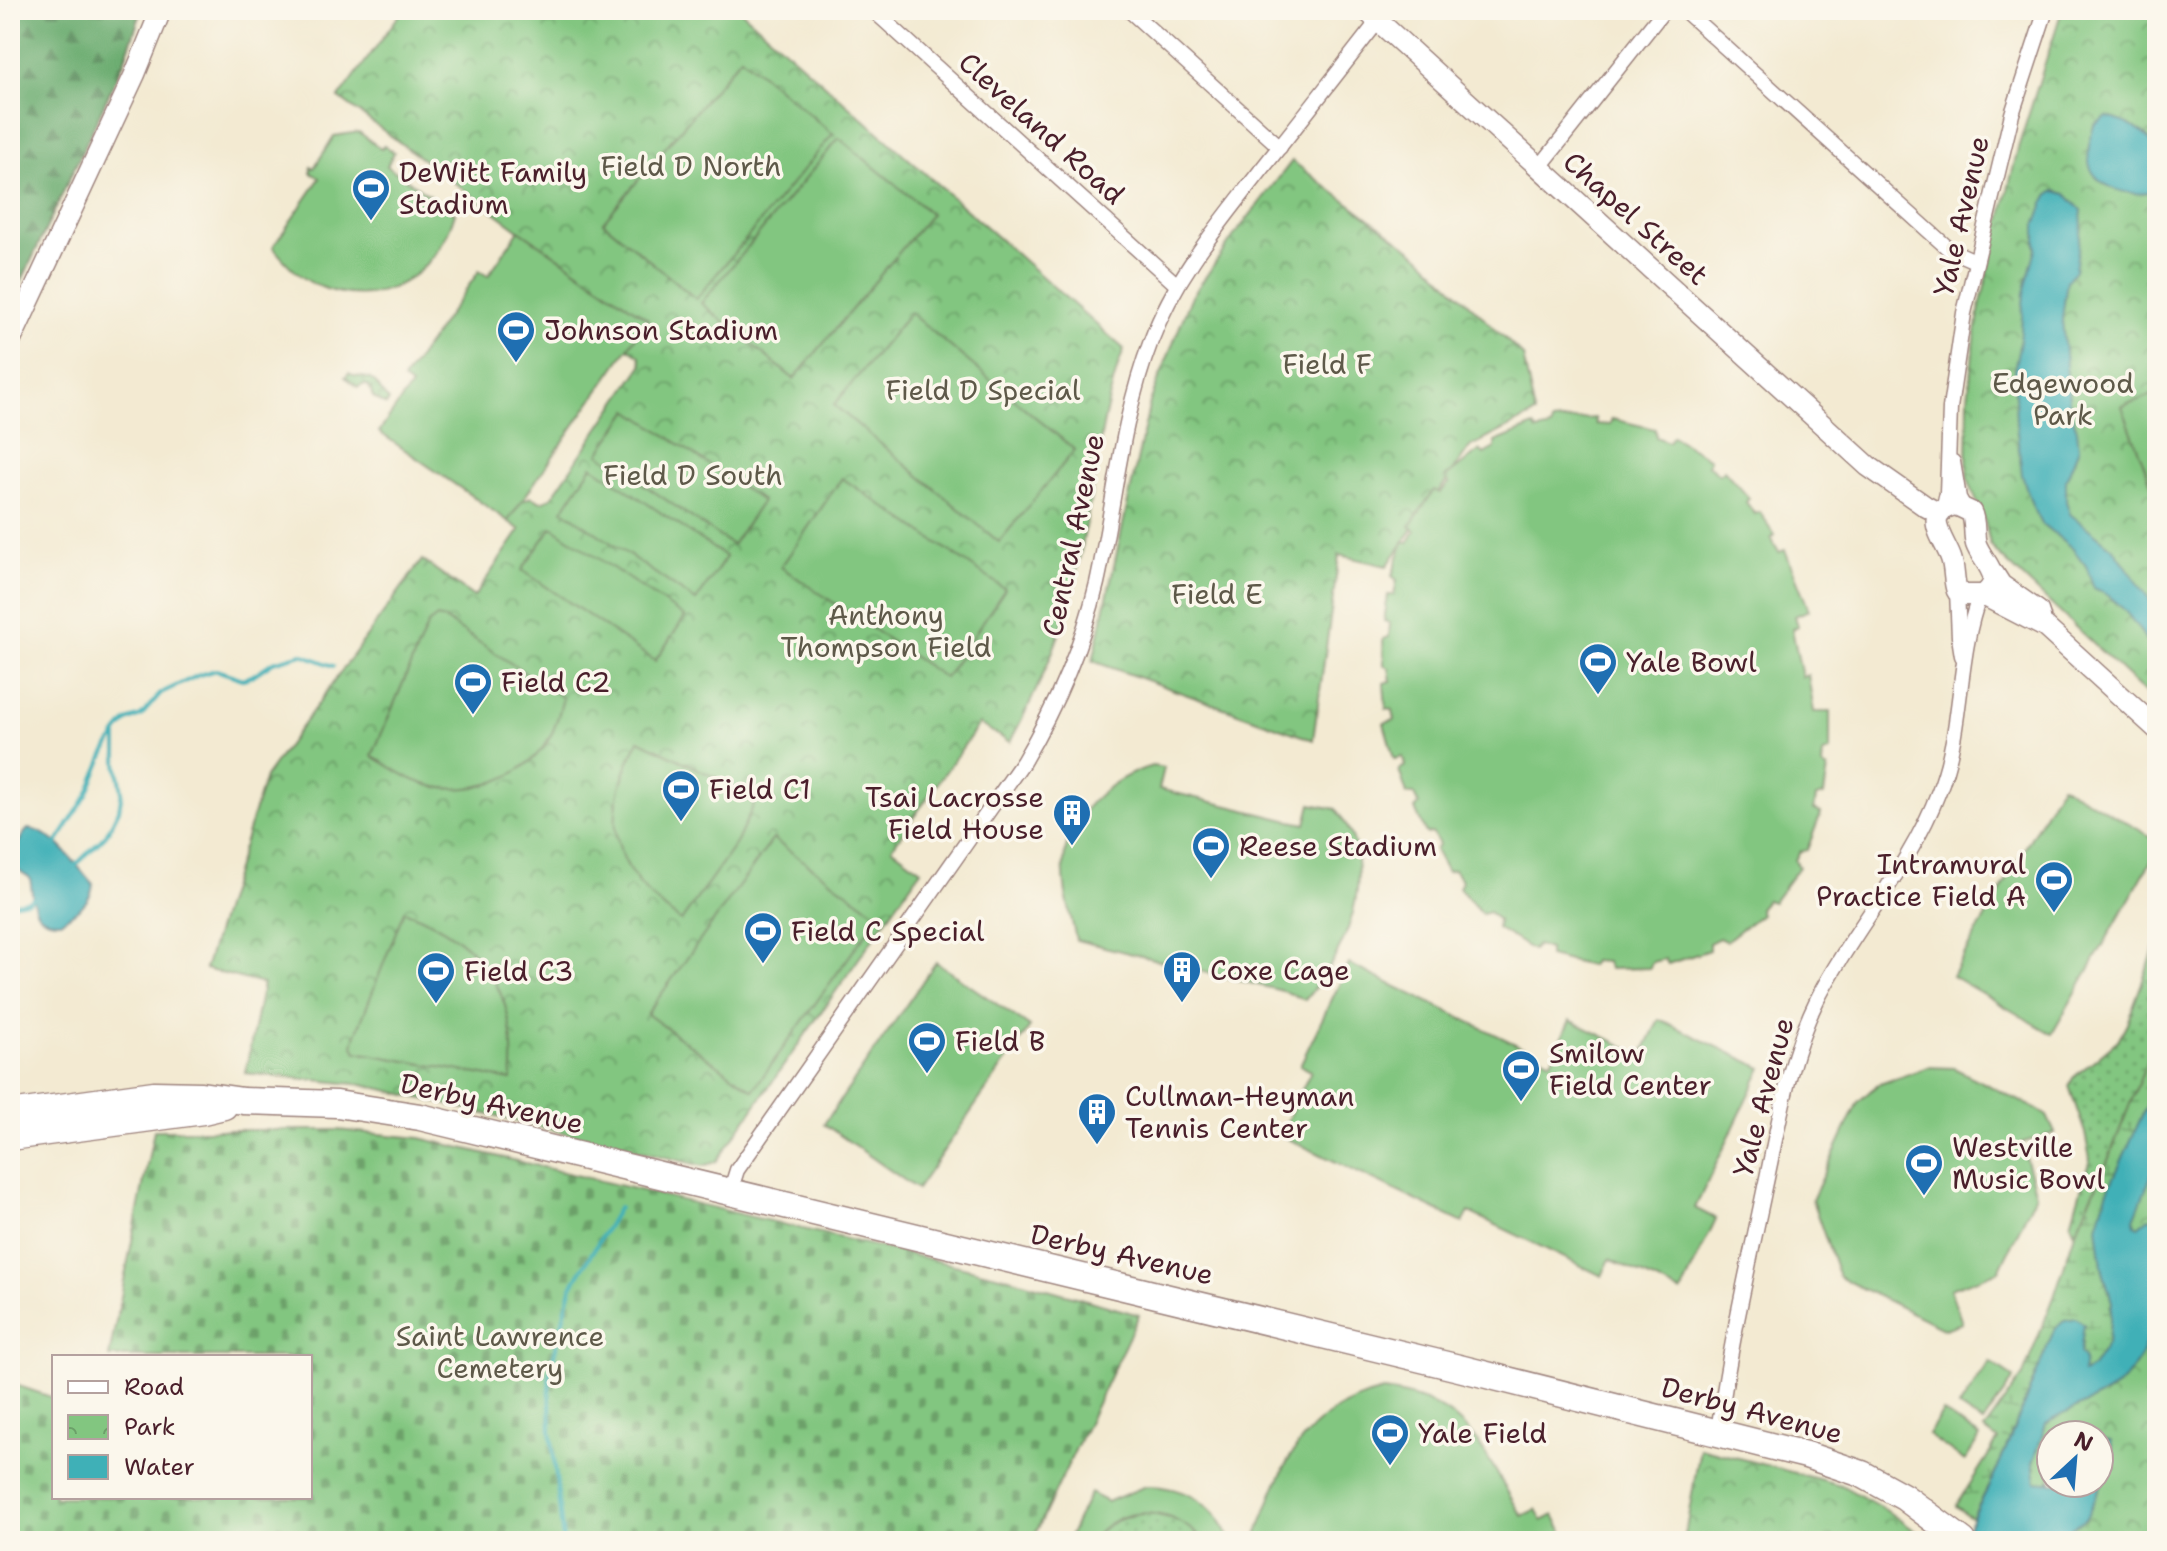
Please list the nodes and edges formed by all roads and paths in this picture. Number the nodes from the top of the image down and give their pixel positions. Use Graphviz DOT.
graph roads {
  1 [pos="161,10"];
  2 [pos="873,10"];
  3 [pos="1129,10"];
  4 [pos="1664,10"];
  5 [pos="1684,10"];
  6 [pos="2046,10"];
  7 [pos="1377,14"];
  8 [pos="1280,147"];
  9 [pos="1539,168"];
  10 [pos="1975,261"];
  11 [pos="1177,285"];
  12 [pos="10,342"];
  13 [pos="1948,438"];
  14 [pos="1868,466"];
  15 [pos="1964,507"];
  16 [pos="1942,512"];
  17 [pos="1939,537"];
  18 [pos="1994,574"];
  19 [pos="1957,591"];
  20 [pos="1981,595"];
  21 [pos="2045,627"];
  22 [pos="1964,664"];
  23 [pos="2157,729"];
  24 [pos="10,1114"];
  25 [pos="41,1121"];
  26 [pos="10,1137"];
  27 [pos="730,1192"];
  28 [pos="1718,1432"];
  29 [pos="1954,1534"];
  1 -- 12 [label="street"];
  2 -- 11 [label="street, Cleveland Road"];
  3 -- 8 [label="street"];
  4 -- 9 [label="street"];
  5 -- 10 [label="street"];
  6 -- 10 [label="street, Yale Avenue"];
  7 -- 8 [label="street, Central Avenue"];
  7 -- 9 [label="street, Chapel Street"];
  8 -- 11 [label="street, Central Avenue"];
  9 -- 14 [label="street, Chapel Street"];
  10 -- 13 [label="street, Yale Avenue"];
  11 -- 27 [label="street, Central Avenue"];
  13 -- 15 [label="street, Yale Avenue"];
  13 -- 16 [label="street, Yale Avenue"];
  14 -- 16 [label="street, Chapel Street"];
  14 -- 17 [label="street, Chapel Street"];
  15 -- 16 [label="street"];
  15 -- 18 [label="street"];
  16 -- 17 [label="street"];
  17 -- 19 [label="street"];
  18 -- 20 [label="street"];
  18 -- 21 [label="street"];
  19 -- 20 [label="street"];
  19 -- 22 [label="street, Yale Avenue"];
  20 -- 21 [label="street"];
  20 -- 22 [label="street, Yale Avenue"];
  21 -- 23 [label="street"];
  22 -- 28 [label="street, Yale Avenue"];
  24 -- 25 [label="highway, Derby Avenue"];
  25 -- 26 [label="highway, Derby Avenue"];
  25 -- 27 [label="highway, Derby Avenue"];
  27 -- 28 [label="highway, Derby Avenue"];
  28 -- 29 [label="highway, Derby Avenue"];
}
